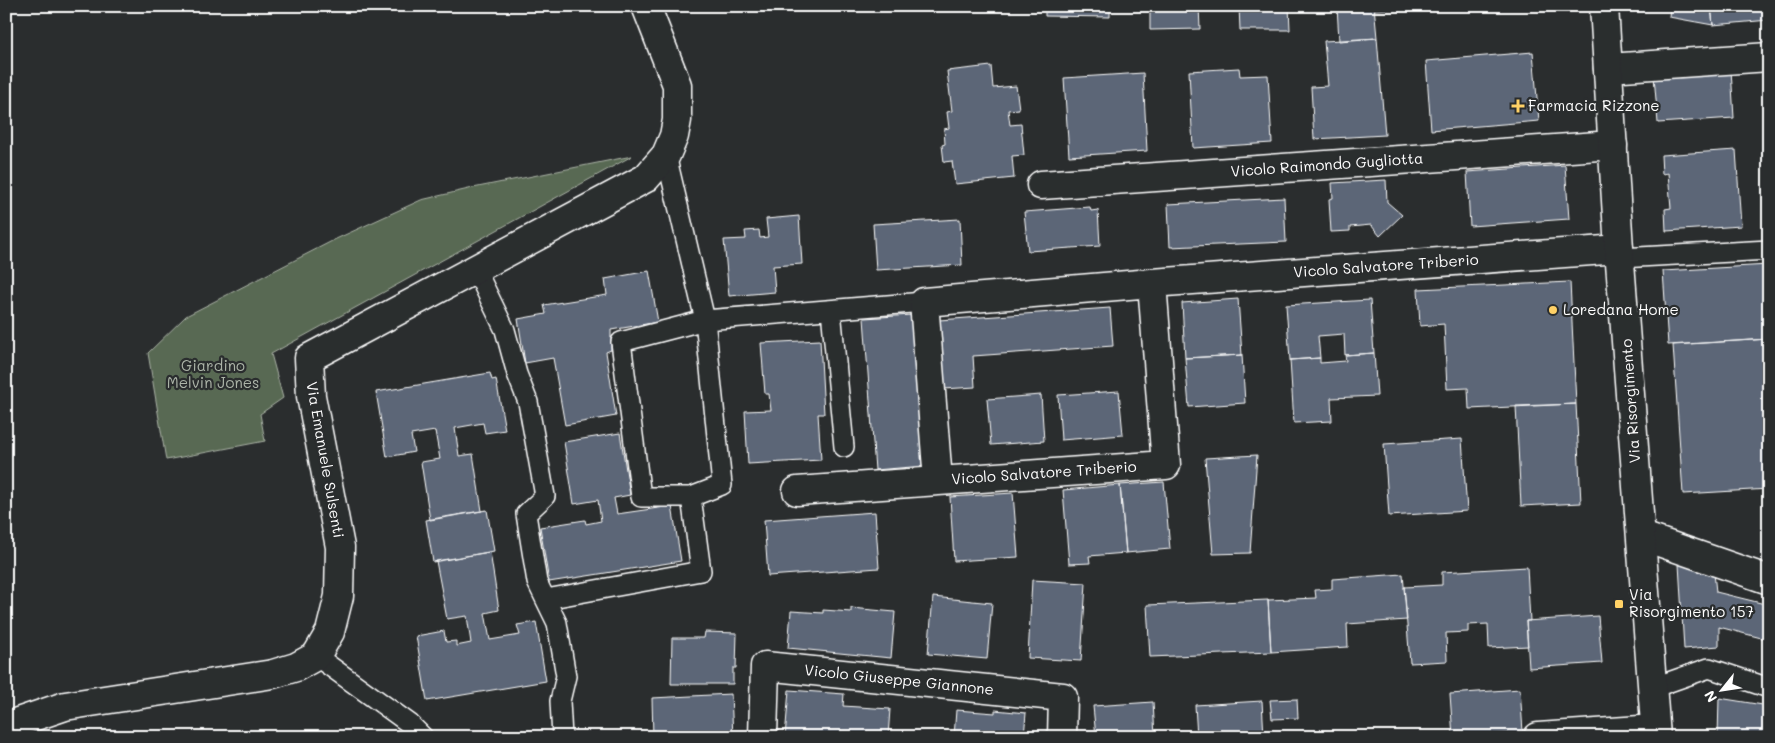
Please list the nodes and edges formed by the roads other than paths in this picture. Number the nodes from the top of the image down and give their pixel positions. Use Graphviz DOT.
graph roads {
  1 [pos="646,6"];
  2 [pos="1604,6"];
  3 [pos="1769,57"];
  4 [pos="1608,68"];
  5 [pos="1613,145"];
  6 [pos="666,155"];
  7 [pos="1041,185"];
  8 [pos="1769,250"];
  9 [pos="1620,254"];
  10 [pos="475,268"];
  11 [pos="1152,283"];
  12 [pos="924,302"];
  13 [pos="831,310"];
  14 [pos="706,320"];
  15 [pos="844,447"];
  16 [pos="938,481"];
  17 [pos="797,491"];
  18 [pos="691,497"];
  19 [pos="1642,536"];
  20 [pos="1769,580"];
  21 [pos="546,599"];
  22 [pos="316,656"];
  23 [pos="1652,688"];
  24 [pos="1769,688"];
  25 [pos="6,728"];
  26 [pos="1656,733"];
  27 [pos="423,737"];
  28 [pos="562,737"];
  29 [pos="763,737"];
  30 [pos="1062,737"];
  31 [pos="1538,737"];
  1 -- 6 [label="street, Via Emanuele Sulsenti"];
  2 -- 4 [label="street, Via Risorgimento"];
  3 -- 4 [label="street"];
  4 -- 5 [label="street, Via Risorgimento"];
  5 -- 7 [label="street, Vicolo Raimondo Gugliotta"];
  5 -- 9 [label="street, Via Risorgimento"];
  6 -- 10 [label="street, Via Emanuele Sulsenti"];
  6 -- 14 [label="lane"];
  8 -- 9 [label="lane"];
  9 -- 11 [label="street, Vicolo Salvatore Triberio"];
  9 -- 19 [label="street, Via Risorgimento"];
  10 -- 21 [label="lane"];
  10 -- 22 [label="street, Via Emanuele Sulsenti"];
  11 -- 12 [label="street, Vicolo Salvatore Triberio"];
  11 -- 16 [label="street, Vicolo Salvatore Triberio"];
  12 -- 13 [label="lane"];
  12 -- 16 [label="street, Vicolo Salvatore Triberio"];
  13 -- 14 [label="lane"];
  13 -- 15 [label="lane"];
  14 -- 18 [label="lane"];
  14 -- 18 [label="lane"];
  16 -- 17 [label="street"];
  18 -- 21 [label="lane"];
  19 -- 20 [label="street"];
  19 -- 23 [label="street, Via Risorgimento"];
  21 -- 28 [label="lane"];
  22 -- 25 [label="street"];
  22 -- 27 [label="lane"];
  23 -- 24 [label="lane"];
  23 -- 26 [label="street, Via Risorgimento"];
  26 -- 31 [label="street"];
  29 -- 30 [label="street, Vicolo Giuseppe Giannone"];
}
